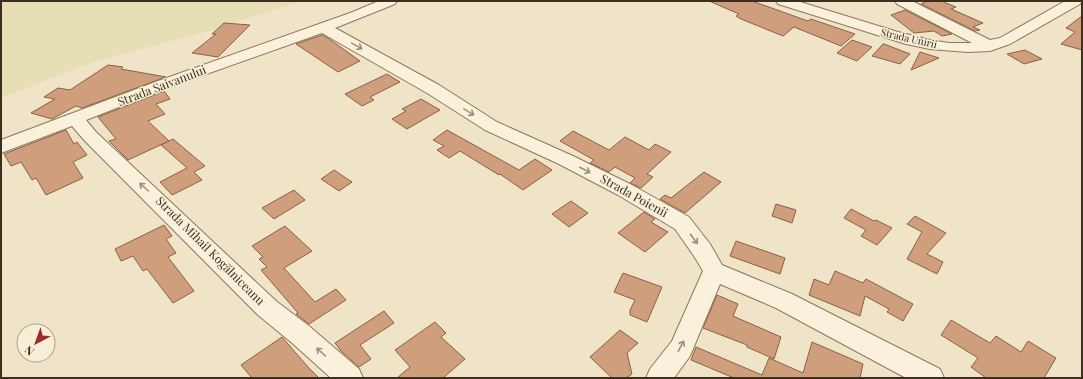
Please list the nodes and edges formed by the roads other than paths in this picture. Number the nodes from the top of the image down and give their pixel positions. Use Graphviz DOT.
graph roads {
  1 [pos="390,1"];
  2 [pos="784,1"];
  3 [pos="902,1"];
  4 [pos="1076,1"];
  5 [pos="323,27"];
  6 [pos="990,46"];
  7 [pos="76,119"];
  8 [pos="1,147"];
  9 [pos="714,272"];
  10 [pos="350,378"];
  11 [pos="659,378"];
  12 [pos="931,378"];
  1 -- 5 [label="street, Strada Saivanului"];
  2 -- 6 [label="street, Strada Unirii"];
  3 -- 6 [label="street"];
  4 -- 6 [label="street, Strada Unirii"];
  5 -- 7 [label="street, Strada Saivanului"];
  5 -- 9 [label="street, Strada Poienii, one-way"];
  7 -- 8 [label="street, Strada Saivanului"];
  10 -- 7 [label="street, Strada Mihail Kogălniceanu, one-way"];
  11 -- 9 [label="street, one-way"];
  9 -- 12 [label="street"];
}
